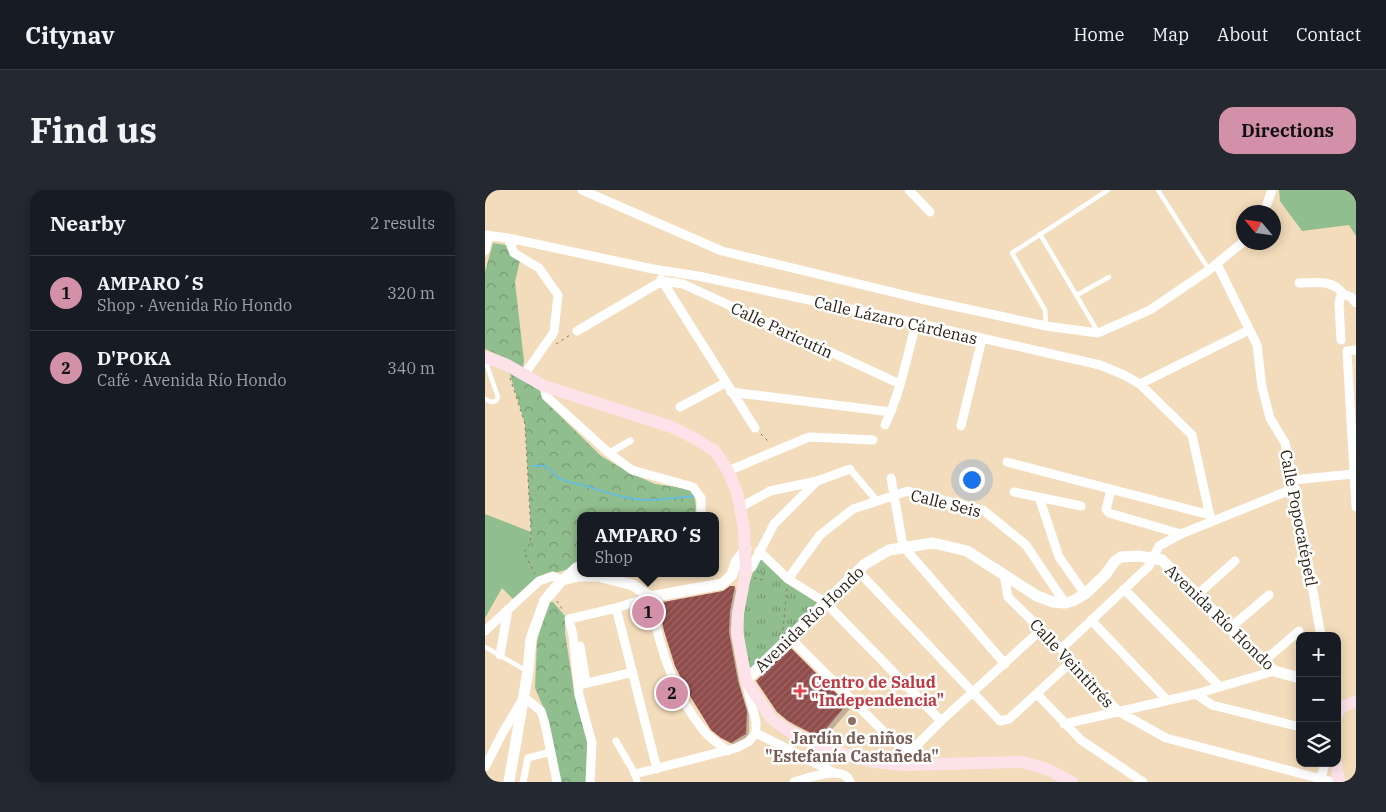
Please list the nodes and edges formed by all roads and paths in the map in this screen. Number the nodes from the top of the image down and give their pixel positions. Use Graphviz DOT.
graph roads {
  1 [pos="582,190"];
  2 [pos="909,190"];
  3 [pos="1108,190"];
  4 [pos="1158,190"];
  5 [pos="1272,190"];
  6 [pos="1267,205"];
  7 [pos="930,212"];
  8 [pos="1040,234"];
  9 [pos="487,235"];
  10 [pos="508,238"];
  11 [pos="1236,248"];
  12 [pos="485,251"];
  13 [pos="1217,264"];
  14 [pos="653,269"];
  15 [pos="1209,270"];
  16 [pos="1109,277"];
  17 [pos="662,282"];
  18 [pos="1299,283"];
  19 [pos="1343,294"];
  20 [pos="1077,295"];
  21 [pos="1356,303"];
  22 [pos="916,323"];
  23 [pos="1046,326"];
  24 [pos="1249,330"];
  25 [pos="577,331"];
  26 [pos="1098,333"];
  27 [pos="982,339"];
  28 [pos="1341,340"];
  29 [pos="554,344"];
  30 [pos="1351,350"];
  31 [pos="485,358"];
  32 [pos="507,365"];
  33 [pos="524,375"];
  34 [pos="725,383"];
  35 [pos="900,384"];
  36 [pos="1140,384"];
  37 [pos="545,386"];
  38 [pos="731,392"];
  39 [pos="485,399"];
  40 [pos="680,407"];
  41 [pos="891,412"];
  42 [pos="885,426"];
  43 [pos="961,426"];
  44 [pos="755,428"];
  45 [pos="873,440"];
  46 [pos="630,441"];
  47 [pos="778,451"];
  48 [pos="609,453"];
  49 [pos="1007,462"];
  50 [pos="850,469"];
  51 [pos="728,472"];
  52 [pos="1353,474"];
  53 [pos="891,478"];
  54 [pos="817,481"];
  55 [pos="1294,484"];
  56 [pos="1111,490"];
  57 [pos="1014,492"];
  58 [pos="895,495"];
  59 [pos="1039,497"];
  60 [pos="877,501"];
  61 [pos="1081,506"];
  62 [pos="741,507"];
  63 [pos="1356,507"];
  64 [pos="702,512"];
  65 [pos="1211,518"];
  66 [pos="1181,534"];
  67 [pos="903,546"];
  68 [pos="746,549"];
  69 [pos="762,555"];
  70 [pos="1153,559"];
  71 [pos="1235,561"];
  72 [pos="577,567"];
  73 [pos="858,571"];
  74 [pos="748,574"];
  75 [pos="1004,575"];
  76 [pos="577,576"];
  77 [pos="602,577"];
  78 [pos="788,579"];
  79 [pos="562,580"];
  80 [pos="539,581"];
  81 [pos="1124,589"];
  82 [pos="1085,594"];
  83 [pos="1197,595"];
  84 [pos="1269,595"];
  85 [pos="650,597"];
  86 [pos="826,603"];
  87 [pos="1065,603"];
  88 [pos="616,608"];
  89 [pos="507,609"];
  90 [pos="569,619"];
  91 [pos="1091,620"];
  92 [pos="1230,628"];
  93 [pos="1042,630"];
  94 [pos="1299,630"];
  95 [pos="485,631"];
  96 [pos="1320,632"];
  97 [pos="788,641"];
  98 [pos="485,647"];
  99 [pos="1061,649"];
  100 [pos="501,655"];
  101 [pos="1072,661"];
  102 [pos="1264,661"];
  103 [pos="1005,664"];
  104 [pos="529,671"];
  105 [pos="1274,671"];
  106 [pos="633,672"];
  107 [pos="1296,677"];
  108 [pos="746,680"];
  109 [pos="583,684"];
  110 [pos="1220,687"];
  111 [pos="975,692"];
  112 [pos="1037,694"];
  113 [pos="1196,694"];
  114 [pos="524,697"];
  115 [pos="1167,700"];
  116 [pos="1356,701"];
  117 [pos="1341,708"];
  118 [pos="1118,711"];
  119 [pos="941,721"];
  120 [pos="1064,724"];
  121 [pos="1296,726"];
  122 [pos="756,733"];
  123 [pos="616,740"];
  124 [pos="728,751"];
  125 [pos="551,752"];
  126 [pos="1324,767"];
  127 [pos="1337,767"];
  128 [pos="485,768"];
  129 [pos="657,769"];
  130 [pos="833,772"];
  131 [pos="636,778"];
  132 [pos="1321,780"];
  133 [pos="509,782"];
  134 [pos="523,782"];
  135 [pos="557,782"];
  136 [pos="590,782"];
  137 [pos="794,782"];
  138 [pos="850,782"];
  139 [pos="1072,782"];
  140 [pos="1143,782"];
  141 [pos="1333,782"];
  142 [pos="1339,782"];
  1 -- 23 [label="street"];
  2 -- 7 [label="street"];
  3 -- 8 [label="lane"];
  4 -- 15 [label="lane"];
  5 -- 6 [label="street"];
  8 -- 20 [label="lane"];
  8 -- 23 [label="lane"];
  9 -- 10 [label="street, Calle Lázaro Cárdenas"];
  9 -- 12 [label="street"];
  10 -- 14 [label="street, Calle Lázaro Cárdenas"];
  10 -- 33 [label="street"];
  11 -- 13 [label="street"];
  13 -- 15 [label="street"];
  13 -- 24 [label="street, Calle Popocatépetl"];
  14 -- 17 [label="street"];
  14 -- 22 [label="street, Calle Lázaro Cárdenas"];
  15 -- 26 [label="street"];
  16 -- 20 [label="lane"];
  17 -- 25 [label="street"];
  17 -- 34 [label="street"];
  17 -- 35 [label="street, Calle Paricutín"];
  18 -- 19 [label="street"];
  19 -- 21 [label="street"];
  19 -- 28 [label="street"];
  20 -- 26 [label="lane"];
  22 -- 27 [label="street, Calle Lázaro Cárdenas"];
  22 -- 35 [label="street"];
  23 -- 26 [label="street"];
  24 -- 36 [label="street"];
  24 -- 55 [label="street, Calle Popocatépetl"];
  25 -- 29 [label="path"];
  27 -- 36 [label="street, Calle Lázaro Cárdenas"];
  27 -- 43 [label="street"];
  30 -- 52 [label="street"];
  31 -- 32 [label="main road"];
  31 -- 39 [label="lane"];
  32 -- 33 [label="main road"];
  32 -- 80 [label="path"];
  33 -- 37 [label="main road"];
  34 -- 38 [label="street"];
  34 -- 40 [label="street"];
  35 -- 41 [label="street"];
  36 -- 65 [label="street, Calle Lázaro Cárdenas"];
  37 -- 48 [label="street"];
  37 -- 51 [label="main road"];
  38 -- 41 [label="street"];
  38 -- 44 [label="street"];
  41 -- 42 [label="street"];
  44 -- 47 [label="path"];
  45 -- 47 [label="street"];
  46 -- 48 [label="street"];
  47 -- 51 [label="street"];
  48 -- 64 [label="street"];
  49 -- 56 [label="street"];
  50 -- 54 [label="street"];
  50 -- 60 [label="street"];
  51 -- 62 [label="main road"];
  52 -- 55 [label="street"];
  52 -- 63 [label="street"];
  53 -- 58 [label="street"];
  54 -- 62 [label="street"];
  54 -- 69 [label="street"];
  55 -- 65 [label="street"];
  55 -- 96 [label="street, Calle Popocatépetl"];
  56 -- 65 [label="street"];
  56 -- 66 [label="street"];
  57 -- 59 [label="street"];
  58 -- 60 [label="street, Calle Seis"];
  58 -- 67 [label="street"];
  58 -- 87 [label="street, Calle Seis"];
  59 -- 61 [label="street"];
  59 -- 82 [label="street"];
  60 -- 78 [label="street, Calle Seis"];
  62 -- 68 [label="main road"];
  65 -- 66 [label="street"];
  66 -- 70 [label="street"];
  67 -- 73 [label="street, Avenida Río Hondo"];
  67 -- 75 [label="street, Avenida Río Hondo"];
  67 -- 103 [label="street"];
  68 -- 74 [label="main road"];
  68 -- 85 [label="street"];
  69 -- 74 [label="street"];
  69 -- 74 [label="path"];
  69 -- 78 [label="street"];
  70 -- 81 [label="street"];
  70 -- 82 [label="street, Avenida Río Hondo"];
  70 -- 83 [label="street, Avenida Río Hondo"];
  71 -- 83 [label="street"];
  72 -- 79 [label="street"];
  73 -- 86 [label="street, Avenida Río Hondo"];
  73 -- 111 [label="street"];
  74 -- 108 [label="main road"];
  75 -- 87 [label="street, Avenida Río Hondo"];
  75 -- 93 [label="street, Calle Veintitrés"];
  76 -- 79 [label="street"];
  77 -- 85 [label="street"];
  78 -- 86 [label="street"];
  78 -- 97 [label="path"];
  79 -- 80 [label="street"];
  79 -- 90 [label="path"];
  79 -- 104 [label="street"];
  80 -- 89 [label="street"];
  81 -- 91 [label="street"];
  81 -- 110 [label="street"];
  82 -- 87 [label="street, Avenida Río Hondo"];
  83 -- 92 [label="street, Avenida Río Hondo"];
  84 -- 92 [label="street"];
  85 -- 88 [label="street"];
  85 -- 124 [label="street"];
  86 -- 97 [label="street, Avenida Río Hondo"];
  86 -- 119 [label="street"];
  88 -- 90 [label="street"];
  88 -- 106 [label="street"];
  89 -- 95 [label="street"];
  89 -- 100 [label="street"];
  90 -- 109 [label="street"];
  91 -- 99 [label="street"];
  91 -- 115 [label="street"];
  92 -- 102 [label="street, Avenida Río Hondo"];
  93 -- 99 [label="street, Calle Veintitrés"];
  93 -- 103 [label="street"];
  94 -- 102 [label="street"];
  97 -- 108 [label="street, Avenida Río Hondo"];
  97 -- 119 [label="street"];
  98 -- 100 [label="lane"];
  99 -- 101 [label="street, Calle Veintitrés"];
  100 -- 104 [label="lane"];
  101 -- 112 [label="street"];
  101 -- 118 [label="street, Calle Veintitrés"];
  102 -- 105 [label="street, Avenida Río Hondo"];
  103 -- 111 [label="street"];
  104 -- 114 [label="street"];
  105 -- 107 [label="street, Avenida Río Hondo"];
  105 -- 110 [label="street"];
  106 -- 109 [label="street"];
  106 -- 129 [label="street"];
  108 -- 122 [label="street"];
  108 -- 139 [label="main road"];
  109 -- 136 [label="street"];
  110 -- 113 [label="street"];
  111 -- 112 [label="street"];
  111 -- 119 [label="street"];
  112 -- 120 [label="street"];
  113 -- 115 [label="street"];
  113 -- 121 [label="street"];
  114 -- 125 [label="street"];
  114 -- 128 [label="street"];
  114 -- 133 [label="street"];
  115 -- 118 [label="street"];
  116 -- 117 [label="main road"];
  118 -- 120 [label="street"];
  118 -- 132 [label="street, Calle Veintitrés"];
  120 -- 140 [label="street"];
  122 -- 124 [label="street"];
  122 -- 130 [label="street"];
  123 -- 131 [label="street"];
  124 -- 129 [label="street"];
  125 -- 134 [label="street"];
  125 -- 135 [label="street"];
  126 -- 132 [label="street"];
  127 -- 142 [label="main road"];
  129 -- 131 [label="street"];
  130 -- 137 [label="street"];
  130 -- 138 [label="street"];
  132 -- 141 [label="street, Calle Veintitrés"];
}
